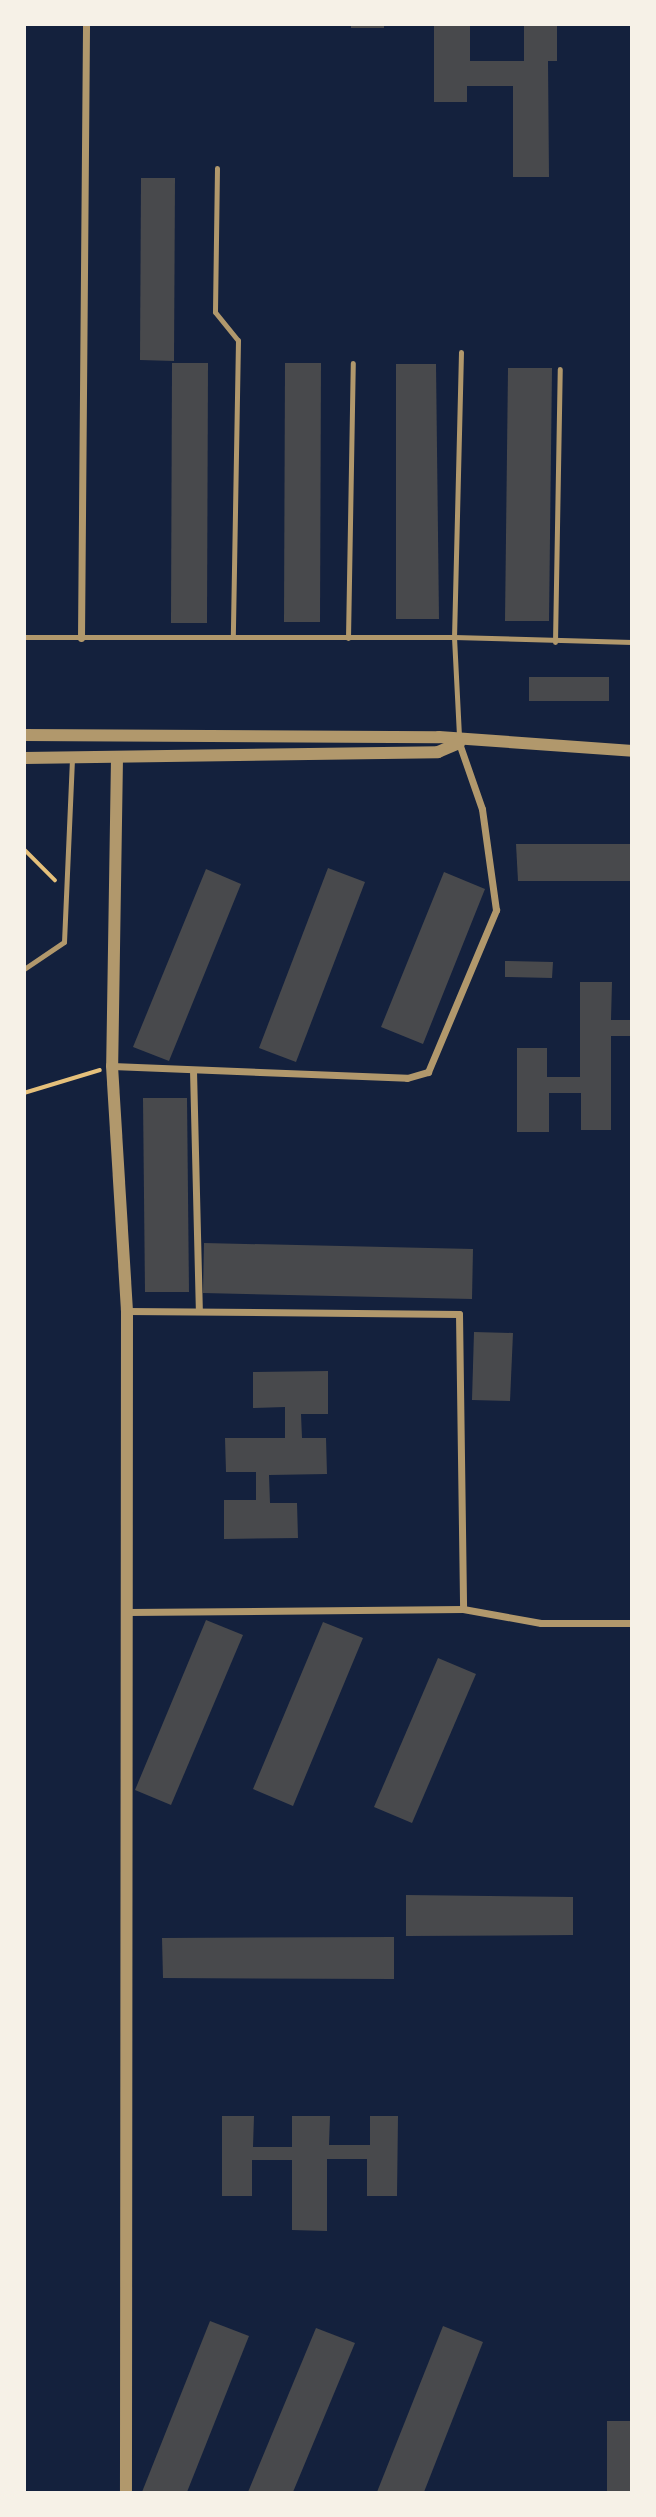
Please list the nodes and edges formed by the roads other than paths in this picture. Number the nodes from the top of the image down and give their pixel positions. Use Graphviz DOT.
graph roads {
  1 [pos="86,24"];
  2 [pos="217,168"];
  3 [pos="461,352"];
  4 [pos="353,363"];
  5 [pos="560,369"];
  6 [pos="24,637"];
  7 [pos="233,637"];
  8 [pos="454,637"];
  9 [pos="81,638"];
  10 [pos="348,638"];
  11 [pos="555,642"];
  12 [pos="632,642"];
  13 [pos="24,735"];
  14 [pos="459,743"];
  15 [pos="632,751"];
  16 [pos="24,758"];
  17 [pos="72,758"];
  18 [pos="117,758"];
  19 [pos="24,969"];
  20 [pos="112,1066"];
  21 [pos="193,1070"];
  22 [pos="127,1311"];
  23 [pos="199,1311"];
  24 [pos="463,1609"];
  25 [pos="128,1612"];
  26 [pos="632,1623"];
  27 [pos="126,2493"];
  1 -- 9 [label="street"];
  2 -- 7 [label="lane"];
  3 -- 8 [label="lane"];
  4 -- 10 [label="lane"];
  5 -- 11 [label="lane"];
  6 -- 9 [label="lane"];
  7 -- 9 [label="lane"];
  7 -- 10 [label="lane"];
  8 -- 10 [label="lane"];
  8 -- 11 [label="lane"];
  8 -- 14 [label="lane"];
  11 -- 12 [label="lane"];
  13 -- 14 [label="street"];
  14 -- 15 [label="street"];
  14 -- 18 [label="street"];
  14 -- 21 [label="street"];
  16 -- 17 [label="street"];
  17 -- 18 [label="street"];
  17 -- 19 [label="lane"];
  18 -- 20 [label="street"];
  20 -- 21 [label="street"];
  20 -- 22 [label="street"];
  21 -- 23 [label="street"];
  22 -- 23 [label="street"];
  22 -- 25 [label="street"];
  23 -- 24 [label="street"];
  24 -- 25 [label="street"];
  24 -- 26 [label="street"];
  25 -- 27 [label="street"];
}
